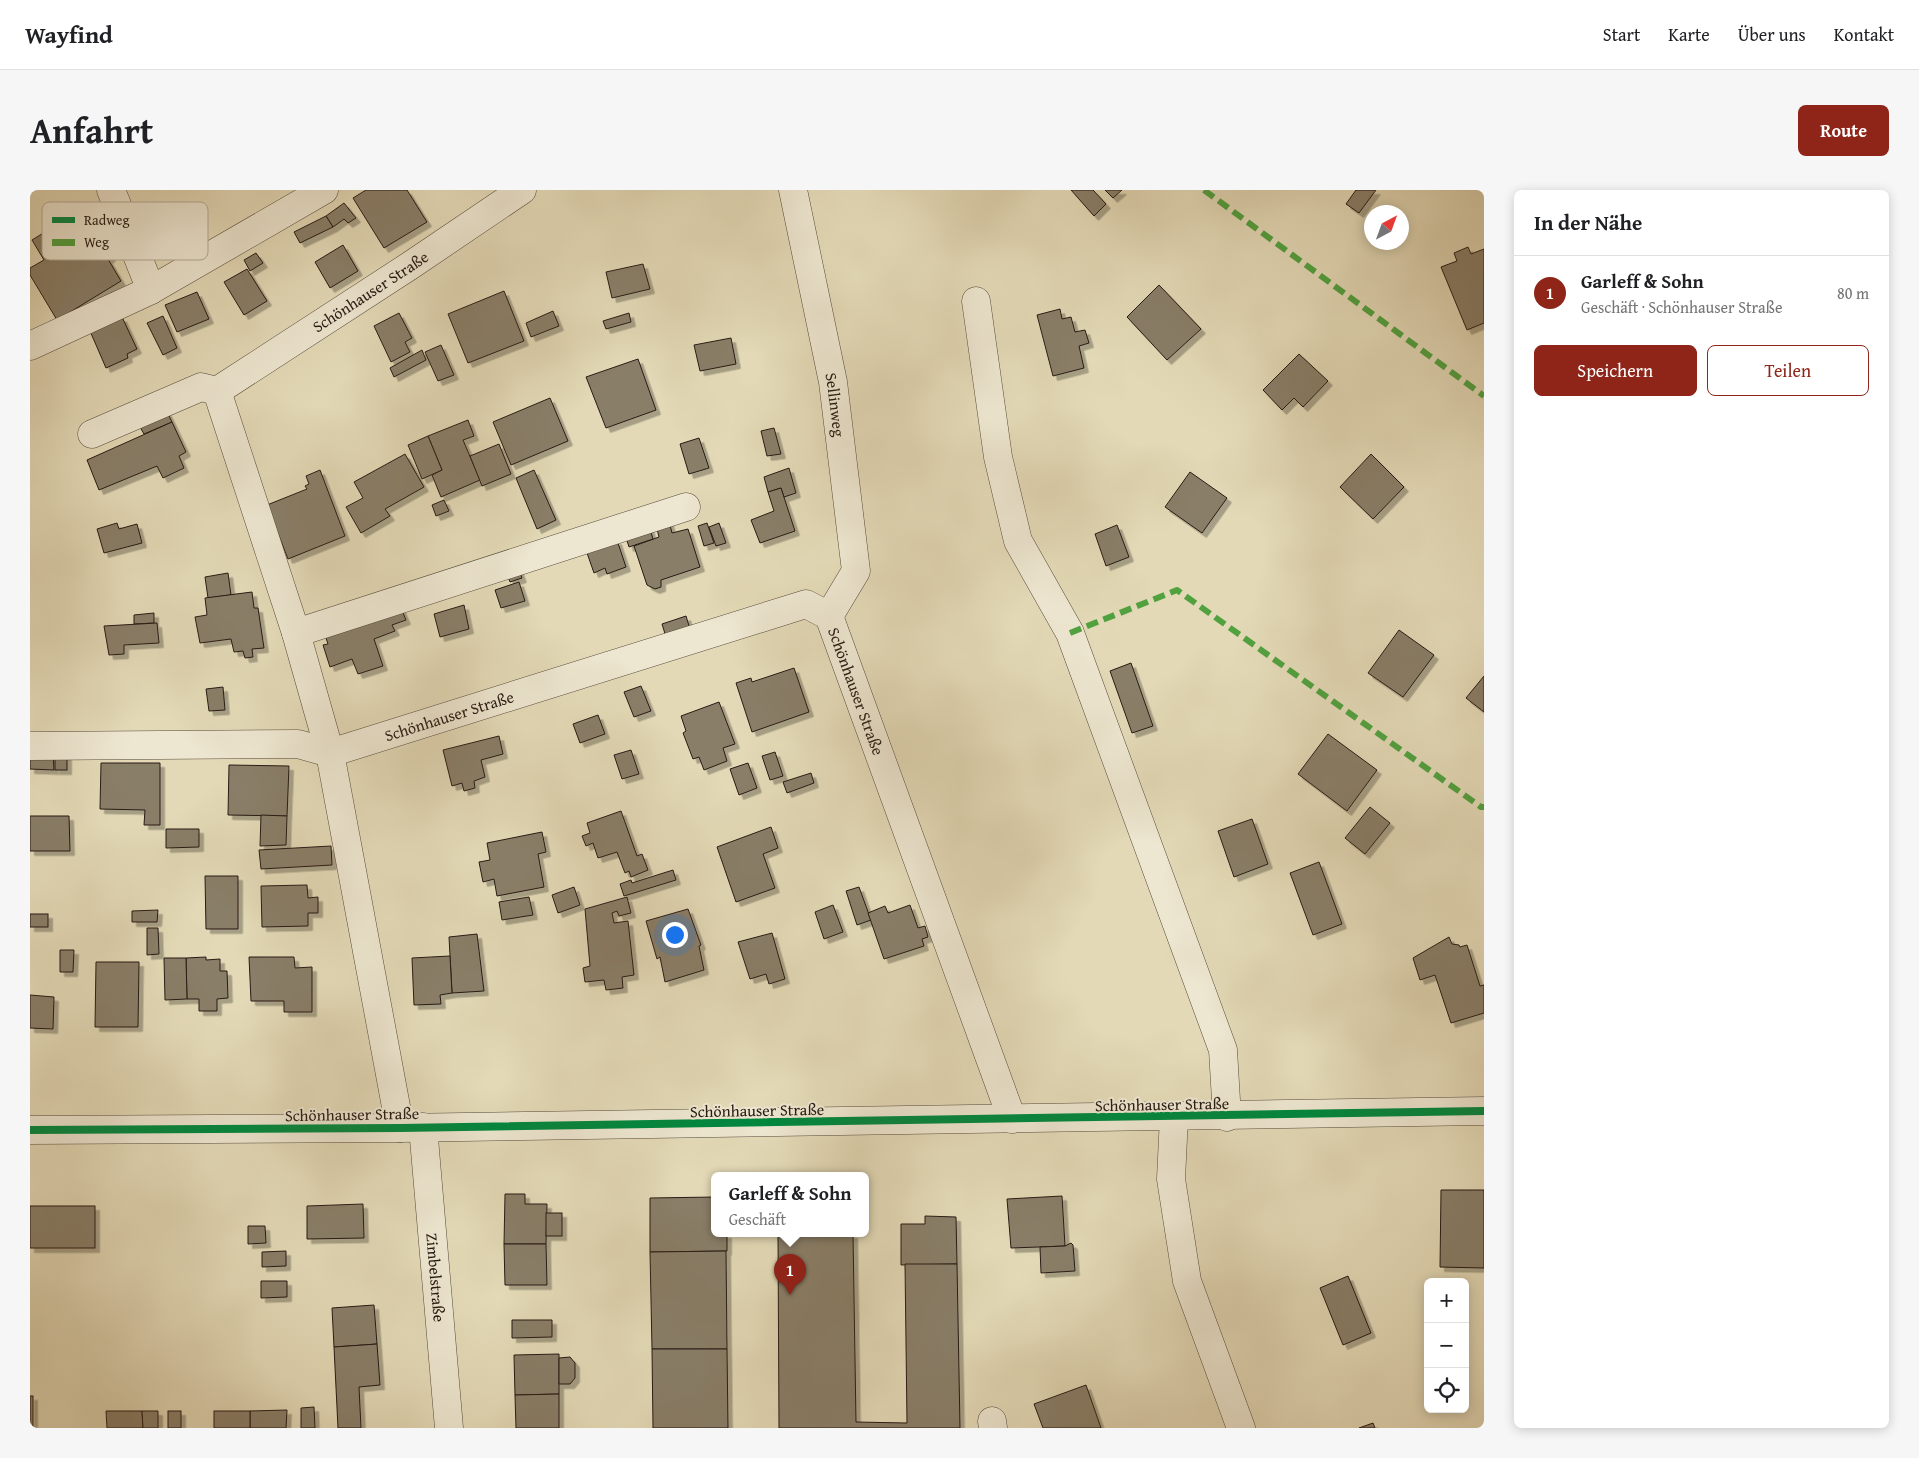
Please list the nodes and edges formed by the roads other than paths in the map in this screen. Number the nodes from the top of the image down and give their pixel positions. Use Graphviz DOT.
graph roads {
  1 [pos="111,190"];
  2 [pos="324,190"];
  3 [pos="522,190"];
  4 [pos="793,190"];
  5 [pos="116,202"];
  6 [pos="208,257"];
  7 [pos="138,260"];
  8 [pos="202,260"];
  9 [pos="150,290"];
  10 [pos="976,301"];
  11 [pos="30,346"];
  12 [pos="217,391"];
  13 [pos="92,434"];
  14 [pos="686,507"];
  15 [pos="829,616"];
  16 [pos="296,633"];
  17 [pos="30,746"];
  18 [pos="330,753"];
  19 [pos="1484,1111"];
  20 [pos="1174,1117"];
  21 [pos="1227,1117"];
  22 [pos="1012,1119"];
  23 [pos="412,1128"];
  24 [pos="30,1130"];
  25 [pos="449,1428"];
  26 [pos="1241,1428"];
  1 -- 5 [label="street"];
  2 -- 6 [label="street"];
  3 -- 12 [label="street, Schönhauser Straße"];
  4 -- 15 [label="street, Sellinweg"];
  7 -- 9 [label="street"];
  8 -- 9 [label="street"];
  9 -- 11 [label="street"];
  10 -- 21 [label="street"];
  12 -- 13 [label="street"];
  12 -- 16 [label="street, Schönhauser Straße"];
  14 -- 16 [label="street"];
  15 -- 18 [label="street, Schönhauser Straße"];
  15 -- 22 [label="street, Schönhauser Straße"];
  16 -- 18 [label="street, Schönhauser Straße"];
  17 -- 18 [label="street"];
  18 -- 23 [label="street, Schönhauser Straße"];
  19 -- 21 [label="street, Schönhauser Straße"];
  20 -- 21 [label="street, Schönhauser Straße"];
  20 -- 22 [label="street, Schönhauser Straße"];
  20 -- 26 [label="street"];
  22 -- 23 [label="street, Schönhauser Straße"];
  23 -- 24 [label="street, Schönhauser Straße"];
  23 -- 25 [label="street, Zimbelstraße"];
}
